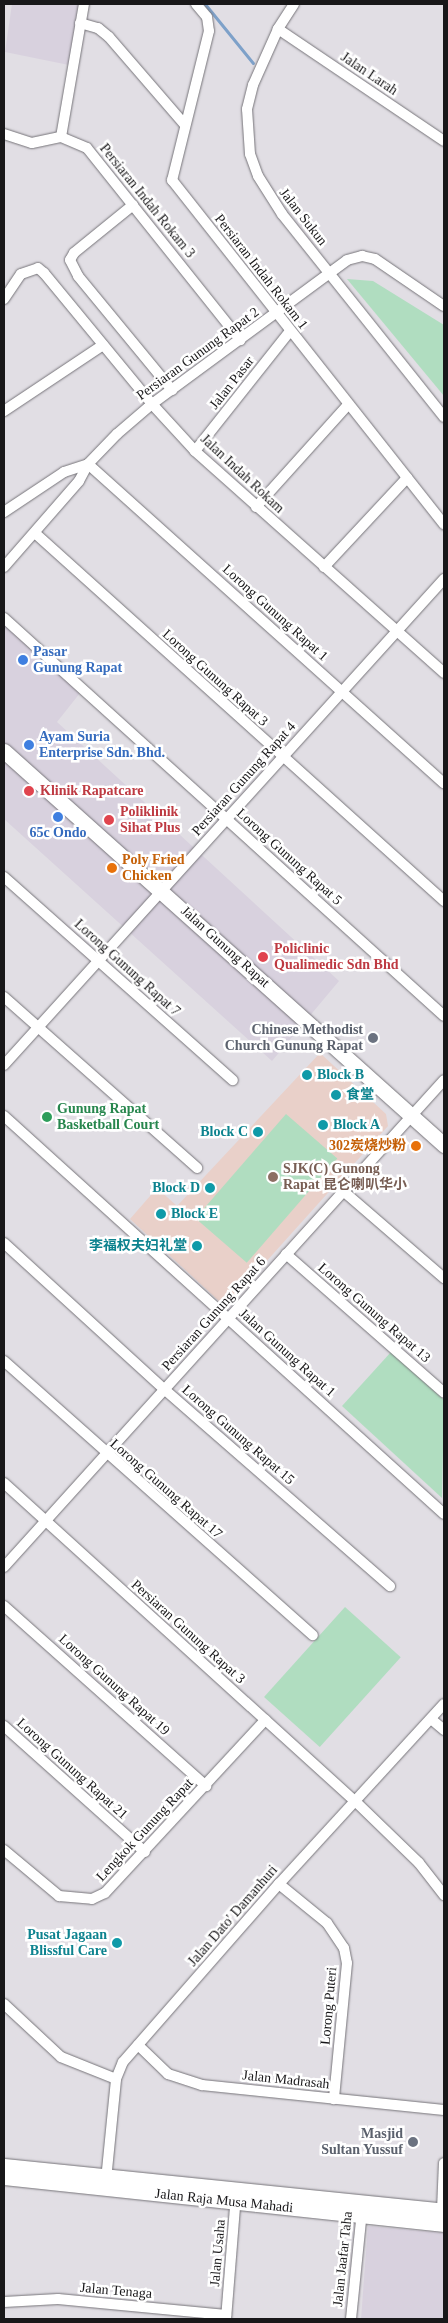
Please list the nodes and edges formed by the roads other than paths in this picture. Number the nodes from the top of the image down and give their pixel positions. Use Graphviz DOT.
graph roads {
  1 [pos="84,4"];
  2 [pos="196,4"];
  3 [pos="294,4"];
  4 [pos="80,23"];
  5 [pos="278,29"];
  6 [pos="184,124"];
  7 [pos="4,134"];
  8 [pos="61,137"];
  9 [pos="444,141"];
  10 [pos="133,205"];
  11 [pos="330,272"];
  12 [pos="4,299"];
  13 [pos="444,306"];
  14 [pos="277,314"];
  15 [pos="290,331"];
  16 [pos="240,340"];
  17 [pos="103,344"];
  18 [pos="172,390"];
  19 [pos="152,404"];
  20 [pos="348,405"];
  21 [pos="4,411"];
  22 [pos="444,417"];
  23 [pos="195,451"];
  24 [pos="88,464"];
  25 [pos="407,478"];
  26 [pos="256,506"];
  27 [pos="4,512"];
  28 [pos="444,525"];
  29 [pos="36,534"];
  30 [pos="4,567"];
  31 [pos="324,567"];
  32 [pos="444,579"];
  33 [pos="4,618"];
  34 [pos="396,631"];
  35 [pos="444,673"];
  36 [pos="341,690"];
  37 [pos="4,751"];
  38 [pos="282,758"];
  39 [pos="444,783"];
  40 [pos="226,820"];
  41 [pos="4,876"];
  42 [pos="161,890"];
  43 [pos="444,901"];
  44 [pos="100,962"];
  45 [pos="4,997"];
  46 [pos="444,1016"];
  47 [pos="39,1028"];
  48 [pos="4,1065"];
  49 [pos="233,1080"];
  50 [pos="444,1080"];
  51 [pos="4,1116"];
  52 [pos="411,1116"];
  53 [pos="444,1145"];
  54 [pos="197,1168"];
  55 [pos="342,1190"];
  56 [pos="4,1243"];
  57 [pos="286,1254"];
  58 [pos="444,1278"];
  59 [pos="228,1318"];
  60 [pos="4,1361"];
  61 [pos="164,1389"];
  62 [pos="444,1393"];
  63 [pos="106,1455"];
  64 [pos="4,1483"];
  65 [pos="443,1510"];
  66 [pos="46,1521"];
  67 [pos="4,1567"];
  68 [pos="390,1586"];
  69 [pos="4,1606"];
  70 [pos="313,1635"];
  71 [pos="444,1704"];
  72 [pos="431,1719"];
  73 [pos="265,1720"];
  74 [pos="4,1726"];
  75 [pos="444,1730"];
  76 [pos="206,1786"];
  77 [pos="355,1801"];
  78 [pos="4,1850"];
  79 [pos="145,1852"];
  80 [pos="279,1884"];
  81 [pos="444,1895"];
  82 [pos="4,2004"];
  83 [pos="138,2045"];
  84 [pos="116,2079"];
  85 [pos="334,2099"];
  86 [pos="444,2110"];
  87 [pos="444,2163"];
  88 [pos="4,2166"];
  89 [pos="4,2177"];
  90 [pos="106,2183"];
  91 [pos="236,2196"];
  92 [pos="363,2209"];
  93 [pos="444,2215"];
  94 [pos="4,2302"];
  95 [pos="226,2317"];
  96 [pos="351,2319"];
  1 -- 4 [label="street"];
  2 -- 6 [label="street, Persiaran Indah Rokam 1"];
  3 -- 5 [label="street, Jalan Sukun"];
  4 -- 6 [label="street"];
  4 -- 8 [label="street"];
  5 -- 9 [label="street, Jalan Larah"];
  5 -- 11 [label="street, Jalan Sukun"];
  6 -- 14 [label="street, Persiaran Indah Rokam 1"];
  7 -- 8 [label="street"];
  8 -- 10 [label="street, Persiaran Indah Rokam 3"];
  10 -- 16 [label="street, Persiaran Indah Rokam 3"];
  10 -- 18 [label="street"];
  11 -- 13 [label="street, Persiaran Gunung Rapat 2"];
  11 -- 14 [label="street, Persiaran Gunung Rapat 2"];
  11 -- 22 [label="street, Jalan Sukun"];
  12 -- 17 [label="street, Jalan Indah Rokam"];
  14 -- 15 [label="street, Persiaran Indah Rokam 1"];
  14 -- 16 [label="street, Persiaran Gunung Rapat 2"];
  15 -- 20 [label="street, Persiaran Indah Rokam 1"];
  15 -- 23 [label="street, Jalan Pasar"];
  16 -- 18 [label="street, Persiaran Gunung Rapat 2"];
  17 -- 19 [label="street, Jalan Indah Rokam"];
  17 -- 21 [label="street"];
  18 -- 19 [label="street, Persiaran Gunung Rapat 2"];
  19 -- 23 [label="street, Jalan Indah Rokam"];
  19 -- 24 [label="street, Persiaran Gunung Rapat 2"];
  20 -- 25 [label="street, Persiaran Indah Rokam 1"];
  20 -- 26 [label="street"];
  23 -- 26 [label="street, Jalan Indah Rokam"];
  24 -- 27 [label="street, Persiaran Gunung Rapat 2"];
  24 -- 29 [label="street, Persiaran Gunung Rapat 2"];
  24 -- 36 [label="street, Lorong Gunung Rapat 1"];
  25 -- 28 [label="street, Persiaran Indah Rokam 1"];
  25 -- 31 [label="street"];
  26 -- 31 [label="street, Jalan Indah Rokam"];
  29 -- 30 [label="street, Persiaran Gunung Rapat 2"];
  29 -- 38 [label="street, Lorong Gunung Rapat 3"];
  31 -- 34 [label="street, Jalan Indah Rokam"];
  32 -- 34 [label="street, Persiaran Gunung Rapat 4"];
  33 -- 40 [label="street, Lorong Gunung Rapat 5"];
  34 -- 35 [label="street, Jalan Indah Rokam"];
  34 -- 36 [label="street, Persiaran Gunung Rapat 4"];
  36 -- 38 [label="street, Persiaran Gunung Rapat 4"];
  36 -- 39 [label="street, Lorong Gunung Rapat 1"];
  37 -- 42 [label="street, Jalan Gunung Rapat"];
  38 -- 40 [label="street, Persiaran Gunung Rapat 4"];
  38 -- 43 [label="street, Lorong Gunung Rapat 3"];
  40 -- 42 [label="street, Persiaran Gunung Rapat 4"];
  40 -- 46 [label="street, Lorong Gunung Rapat 5"];
  41 -- 44 [label="street, Lorong Gunung Rapat 7"];
  42 -- 44 [label="street, Persiaran Gunung Rapat 4"];
  42 -- 52 [label="street, Jalan Gunung Rapat"];
  44 -- 47 [label="street, Persiaran Gunung Rapat 4"];
  44 -- 49 [label="street, Lorong Gunung Rapat 7"];
  45 -- 47 [label="street"];
  47 -- 48 [label="street, Persiaran Gunung Rapat 4"];
  47 -- 54 [label="street"];
  50 -- 52 [label="street, Persiaran Gunung Rapat 6"];
  51 -- 59 [label="street, Jalan Gunung Rapat 1"];
  52 -- 53 [label="street, Jalan Gunung Rapat"];
  52 -- 55 [label="street, Persiaran Gunung Rapat 6"];
  55 -- 57 [label="street, Persiaran Gunung Rapat 6"];
  55 -- 58 [label="street"];
  56 -- 61 [label="street, Lorong Gunung Rapat 15"];
  57 -- 59 [label="street, Persiaran Gunung Rapat 6"];
  57 -- 62 [label="street, Lorong Gunung Rapat 13"];
  59 -- 61 [label="street, Persiaran Gunung Rapat 6"];
  59 -- 65 [label="street, Jalan Gunung Rapat 1"];
  60 -- 63 [label="street, Lorong Gunung Rapat 17"];
  61 -- 63 [label="street, Persiaran Gunung Rapat 6"];
  61 -- 68 [label="street, Lorong Gunung Rapat 15"];
  63 -- 66 [label="street, Persiaran Gunung Rapat 6"];
  63 -- 70 [label="street, Lorong Gunung Rapat 17"];
  64 -- 66 [label="street, Persiaran Gunung Rapat 3"];
  66 -- 67 [label="street, Persiaran Gunung Rapat 6"];
  66 -- 73 [label="street, Persiaran Gunung Rapat 3"];
  69 -- 76 [label="street, Lorong Gunung Rapat 19"];
  71 -- 72 [label="street, Jalan Dato' Damanhuri"];
  72 -- 75 [label="street"];
  72 -- 77 [label="street, Jalan Dato' Damanhuri"];
  73 -- 76 [label="street, Lengkok Gunung Rapat"];
  73 -- 77 [label="street, Persiaran Gunung Rapat 3"];
  74 -- 79 [label="street, Lorong Gunung Rapat 21"];
  76 -- 79 [label="street, Lengkok Gunung Rapat"];
  77 -- 80 [label="street, Jalan Dato' Damanhuri"];
  77 -- 81 [label="street, Persiaran Gunung Rapat 3"];
  78 -- 79 [label="street, Lengkok Gunung Rapat"];
  80 -- 83 [label="street, Jalan Dato' Damanhuri"];
  80 -- 85 [label="street, Lorong Puteri"];
  82 -- 84 [label="street"];
  83 -- 84 [label="street, Jalan Dato' Damanhuri"];
  83 -- 85 [label="street, Jalan Madrasah"];
  84 -- 90 [label="street, Jalan Dato' Damanhuri"];
  85 -- 86 [label="street, Jalan Madrasah"];
  87 -- 93 [label="street"];
  88 -- 90 [label="street, Jalan Raja Musa Mahadi"];
  89 -- 90 [label="street, Jalan Raja Musa Mahadi"];
  90 -- 91 [label="street, Jalan Raja Musa Mahadi"];
  91 -- 92 [label="street, Jalan Raja Musa Mahadi"];
  91 -- 95 [label="street, Jalan Usaha"];
  92 -- 93 [label="street, Jalan Raja Musa Mahadi"];
  92 -- 96 [label="street, Jalan Jaafar Taha"];
  94 -- 95 [label="street, Jalan Tenaga"];
}
